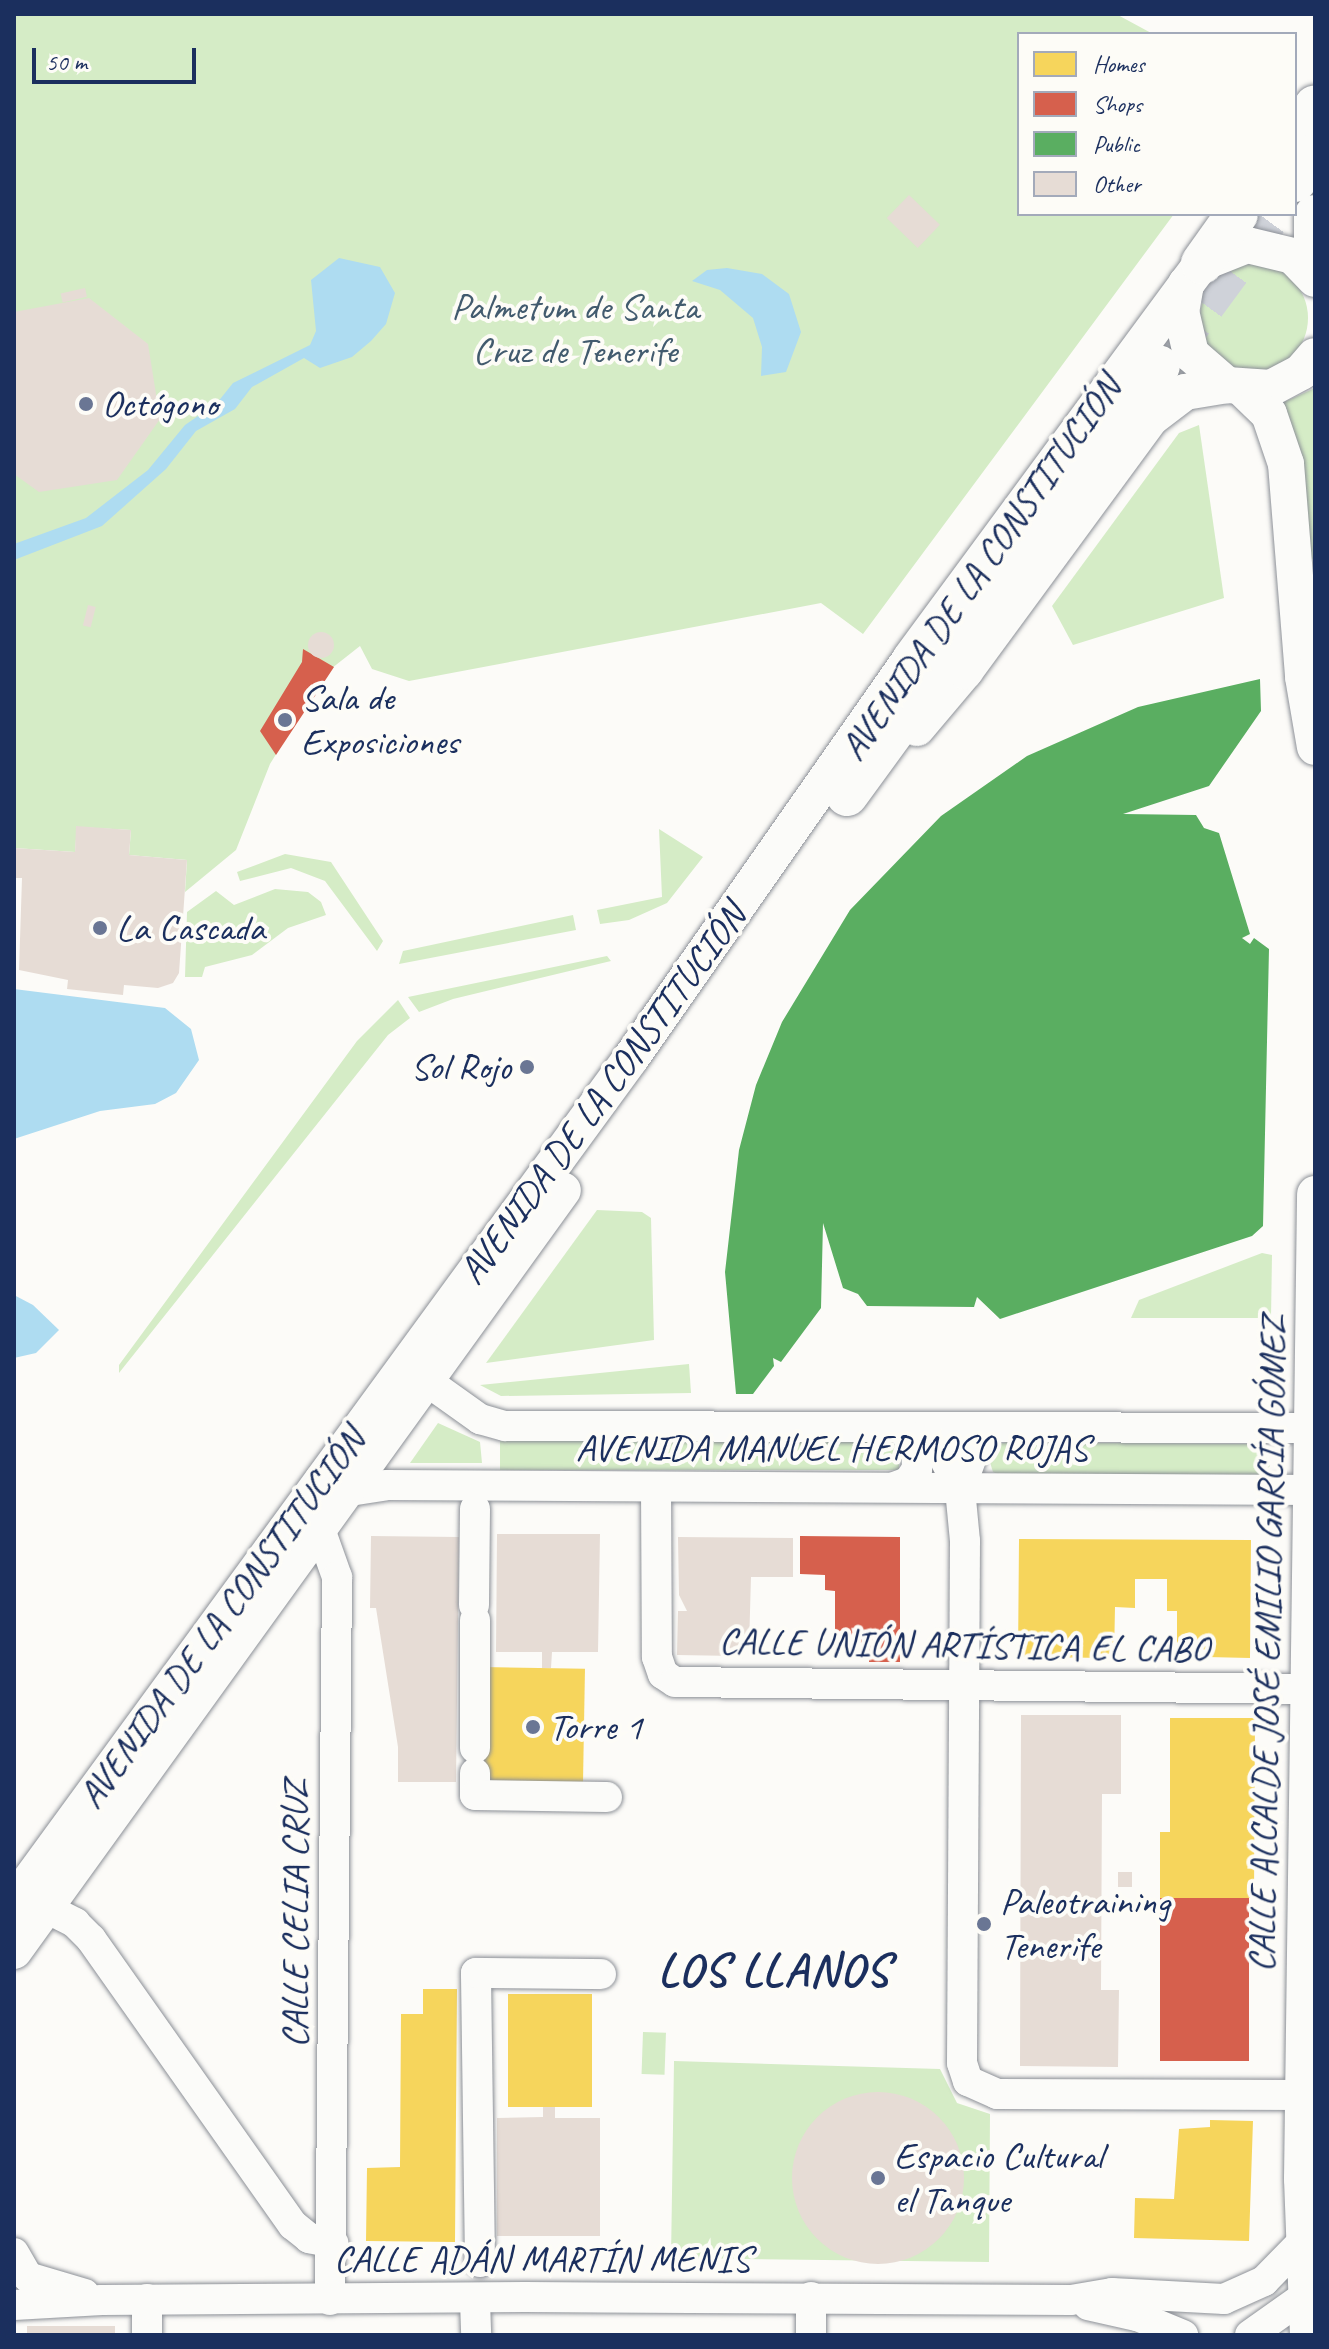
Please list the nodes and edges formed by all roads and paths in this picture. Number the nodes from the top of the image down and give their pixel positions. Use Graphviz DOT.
graph roads {
  1 [pos="1315,106"];
  2 [pos="1297,131"];
  3 [pos="1315,154"];
  4 [pos="1297,178"];
  5 [pos="1236,216"];
  6 [pos="1315,216"];
  7 [pos="1315,253"];
  8 [pos="1194,273"];
  9 [pos="1315,279"];
  10 [pos="1315,356"];
  11 [pos="1159,366"];
  12 [pos="1235,387"];
  13 [pos="1315,747"];
  14 [pos="847,795"];
  15 [pos="1315,1194"];
  16 [pos="416,1374"];
  17 [pos="915,1429"];
  18 [pos="982,1430"];
  19 [pos="1313,1460"];
  20 [pos="656,1487"];
  21 [pos="894,1487"];
  22 [pos="1009,1488"];
  23 [pos="960,1489"];
  24 [pos="350,1491"];
  25 [pos="475,1509"];
  26 [pos="321,1532"];
  27 [pos="965,1541"];
  28 [pos="963,1686"];
  29 [pos="1309,1689"];
  30 [pos="607,1797"];
  31 [pos="30,1905"];
  32 [pos="14,1951"];
  33 [pos="601,1974"];
  34 [pos="1303,2095"];
  35 [pos="1309,2154"];
  36 [pos="1308,2235"];
  37 [pos="333,2243"];
  38 [pos="14,2253"];
  39 [pos="480,2262"];
  40 [pos="1311,2289"];
  41 [pos="811,2297"];
  42 [pos="147,2299"];
  43 [pos="102,2300"];
  44 [pos="330,2300"];
  45 [pos="1071,2300"];
  46 [pos="475,2301"];
  47 [pos="14,2305"];
  48 [pos="1255,2331"];
  49 [pos="147,2335"];
  50 [pos="476,2335"];
  51 [pos="811,2335"];
  52 [pos="1183,2335"];
  53 [pos="1308,2335"];
  1 -- 2 [label="highway"];
  3 -- 4 [label="highway"];
  5 -- 8 [label="highway"];
  6 -- 7 [label="highway"];
  8 -- 9 [label="main road"];
  8 -- 12 [label="main road"];
  8 -- 16 [label="main road, AVENIDA DE LA CONSTITUCIÓN"];
  10 -- 12 [label="main road"];
  11 -- 14 [label="highway, AVENIDA DE LA CONSTITUCIÓN"];
  12 -- 13 [label="main road"];
  12 -- 14 [label="main road"];
  14 -- 16 [label="main road, AVENIDA DE LA CONSTITUCIÓN"];
  15 -- 19 [label="main road, CALLE ALCALDE JOSÉ EMILIO GARCÍA GÓMEZ"];
  16 -- 17 [label="street, AVENIDA MANUEL HERMOSO ROJAS"];
  16 -- 24 [label="main road, AVENIDA DE LA CONSTITUCIÓN"];
  16 -- 31 [label="main road, AVENIDA DE LA CONSTITUCIÓN"];
  17 -- 18 [label="street, AVENIDA MANUEL HERMOSO ROJAS"];
  17 -- 21 [label="street"];
  17 -- 23 [label="street"];
  18 -- 19 [label="street, AVENIDA MANUEL HERMOSO ROJAS"];
  18 -- 23 [label="street"];
  19 -- 22 [label="street, AVENIDA MANUEL HERMOSO ROJAS"];
  19 -- 29 [label="main road, CALLE ALCALDE JOSÉ EMILIO GARCÍA GÓMEZ"];
  20 -- 21 [label="street, AVENIDA MANUEL HERMOSO ROJAS"];
  20 -- 24 [label="street, AVENIDA MANUEL HERMOSO ROJAS"];
  20 -- 28 [label="street, CALLE UNIÓN ARTÍSTICA EL CABO"];
  21 -- 23 [label="street, AVENIDA MANUEL HERMOSO ROJAS"];
  22 -- 23 [label="street, AVENIDA MANUEL HERMOSO ROJAS"];
  22 -- 27 [label="street"];
  23 -- 27 [label="street"];
  24 -- 26 [label="main road, AVENIDA DE LA CONSTITUCIÓN"];
  25 -- 30 [label="street"];
  26 -- 31 [label="main road, AVENIDA DE LA CONSTITUCIÓN"];
  26 -- 37 [label="street, CALLE CELIA CRUZ"];
  27 -- 28 [label="street"];
  28 -- 29 [label="street, CALLE UNIÓN ARTÍSTICA EL CABO"];
  28 -- 34 [label="street"];
  29 -- 34 [label="main road, CALLE ALCALDE JOSÉ EMILIO GARCÍA GÓMEZ"];
  31 -- 32 [label="main road, AVENIDA DE LA CONSTITUCIÓN"];
  31 -- 37 [label="street"];
  33 -- 39 [label="street"];
  34 -- 35 [label="main road, CALLE ALCALDE JOSÉ EMILIO GARCÍA GÓMEZ"];
  35 -- 36 [label="main road, CALLE ALCALDE JOSÉ EMILIO GARCÍA GÓMEZ"];
  36 -- 40 [label="main road, CALLE ALCALDE JOSÉ EMILIO GARCÍA GÓMEZ"];
  36 -- 45 [label="street, CALLE ADÁN MARTÍN MENIS"];
  37 -- 44 [label="street, CALLE CELIA CRUZ"];
  38 -- 43 [label="street"];
  40 -- 48 [label="street"];
  40 -- 53 [label="main road, CALLE ALCALDE JOSÉ EMILIO GARCÍA GÓMEZ"];
  41 -- 45 [label="street, CALLE ADÁN MARTÍN MENIS"];
  41 -- 46 [label="street, CALLE ADÁN MARTÍN MENIS"];
  41 -- 51 [label="street"];
  42 -- 43 [label="street, CALLE ADÁN MARTÍN MENIS"];
  42 -- 44 [label="street, CALLE ADÁN MARTÍN MENIS"];
  42 -- 49 [label="street"];
  43 -- 47 [label="street, CALLE ADÁN MARTÍN MENIS"];
  44 -- 46 [label="street, CALLE ADÁN MARTÍN MENIS"];
  45 -- 52 [label="street, CALLE ADÁN MARTÍN MENIS"];
  46 -- 50 [label="street"];
}
